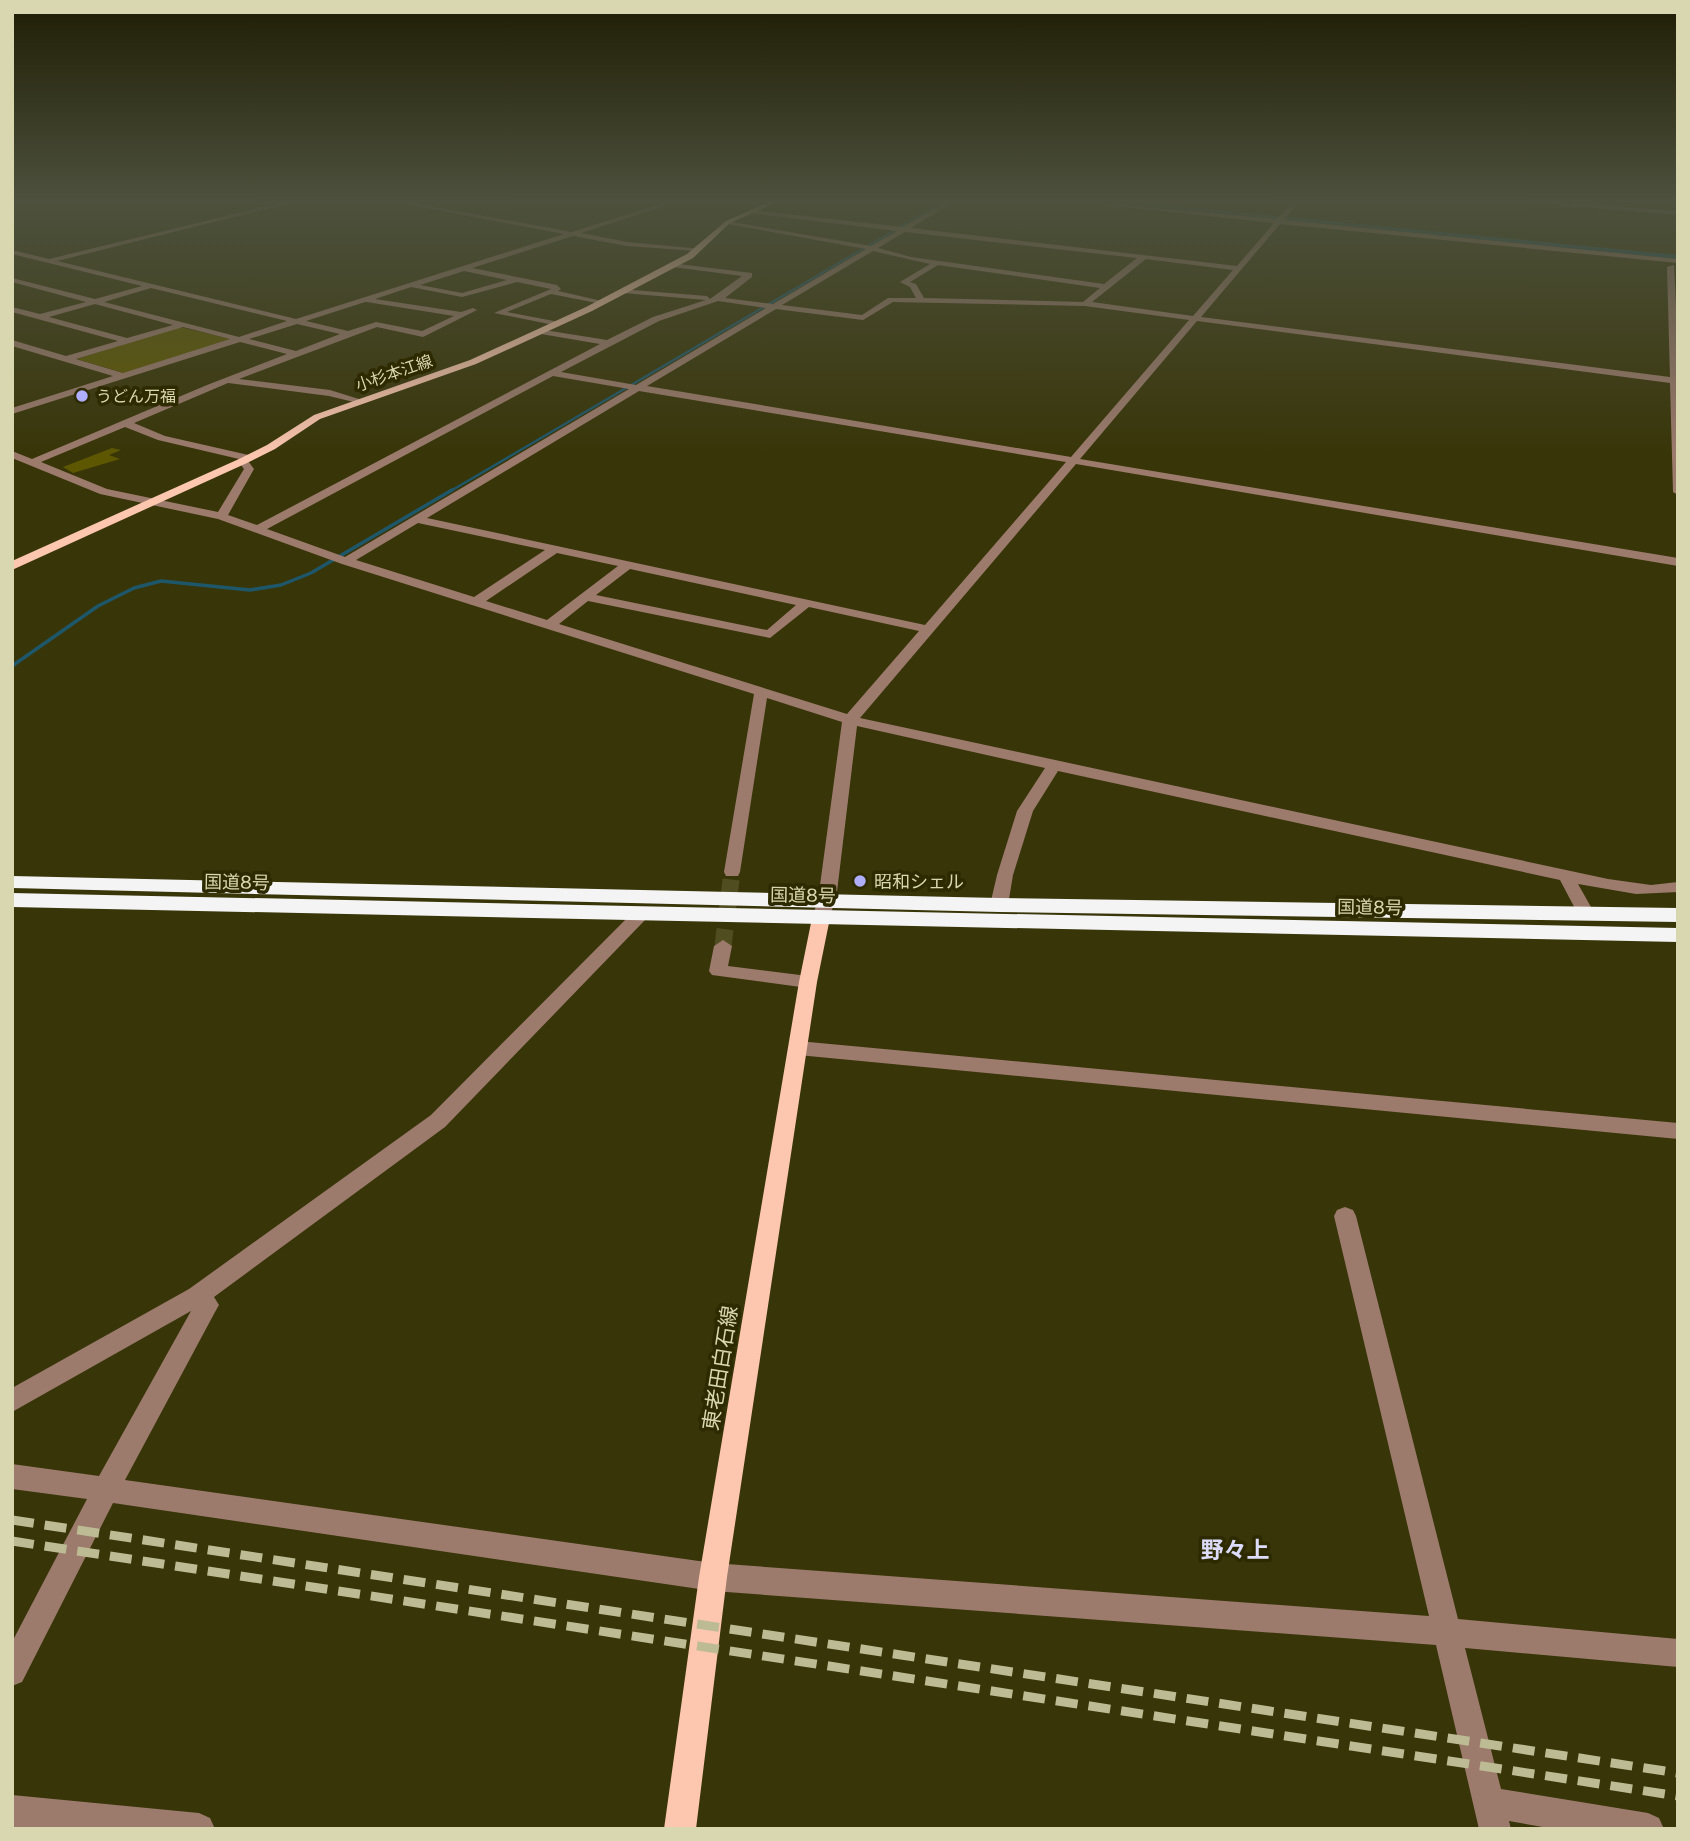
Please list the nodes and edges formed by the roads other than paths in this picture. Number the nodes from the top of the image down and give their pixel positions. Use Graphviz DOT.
graph roads {
  1 [pos="37,285"];
  2 [pos="147,285"];
  3 [pos="410,285"];
  4 [pos="499,285"];
  5 [pos="539,285"];
  6 [pos="635,285"];
  7 [pos="736,285"];
  8 [pos="812,285"];
  9 [pos="911,285"];
  10 [pos="1097,285"];
  11 [pos="1224,285"];
  12 [pos="1675,285"];
  13 [pos="152,286"];
  14 [pos="1105,286"];
  15 [pos="719,288"];
  16 [pos="731,289"];
  17 [pos="623,291"];
  18 [pos="550,292"];
  19 [pos="719,299"];
  20 [pos="364,300"];
  21 [pos="96,301"];
  22 [pos="920,301"];
  23 [pos="603,302"];
  24 [pos="1085,304"];
  25 [pos="776,307"];
  26 [pos="12,309"];
  27 [pos="462,312"];
  28 [pos="498,313"];
  29 [pos="39,317"];
  30 [pos="1195,319"];
  31 [pos="296,321"];
  32 [pos="184,324"];
  33 [pos="556,324"];
  34 [pos="541,331"];
  35 [pos="349,334"];
  36 [pos="243,339"];
  37 [pos="127,341"];
  38 [pos="12,343"];
  39 [pos="609,343"];
  40 [pos="296,354"];
  41 [pos="67,359"];
  42 [pos="551,373"];
  43 [pos="123,376"];
  44 [pos="227,380"];
  45 [pos="1677,380"];
  46 [pos="636,389"];
  47 [pos="359,402"];
  48 [pos="12,411"];
  49 [pos="125,423"];
  50 [pos="12,454"];
  51 [pos="246,460"];
  52 [pos="1072,461"];
  53 [pos="33,462"];
  54 [pos="1678,492"];
  55 [pos="149,503"];
  56 [pos="221,516"];
  57 [pos="416,519"];
  58 [pos="260,528"];
  59 [pos="555,549"];
  60 [pos="346,561"];
  61 [pos="1678,562"];
  62 [pos="629,564"];
  63 [pos="12,566"];
  64 [pos="586,597"];
  65 [pos="476,602"];
  66 [pos="806,603"];
  67 [pos="549,625"];
  68 [pos="927,629"];
  69 [pos="761,691"];
  70 [pos="850,720"];
  71 [pos="1054,766"];
  72 [pos="732,872"];
  73 [pos="1566,876"];
  74 [pos="12,882"];
  75 [pos="1678,887"];
  76 [pos="12,900"];
  77 [pos="999,905"];
  78 [pos="824,909"];
  79 [pos="640,914"];
  80 [pos="1586,914"];
  81 [pos="1678,915"];
  82 [pos="1678,935"];
  83 [pos="723,946"];
  84 [pos="808,982"];
  85 [pos="798,1048"];
  86 [pos="1678,1131"];
  87 [pos="1345,1216"];
  88 [pos="197,1297"];
  89 [pos="12,1401"];
  90 [pos="12,1476"];
  91 [pos="106,1489"];
  92 [pos="713,1577"];
  93 [pos="1446,1632"];
  94 [pos="1678,1653"];
  95 [pos="12,1672"];
  96 [pos="12,1811"];
  97 [pos="1491,1816"];
  98 [pos="199,1829"];
  99 [pos="680,1829"];
  100 [pos="1648,1829"];
  1 -- 21 [label="street"];
  2 -- 13 [label="street"];
  3 -- 4 [label="street"];
  3 -- 20 [label="street"];
  5 -- 18 [label="street"];
  6 -- 17 [label="main road, 小杉本江線"];
  7 -- 16 [label="street"];
  8 -- 25 [label="street"];
  9 -- 22 [label="street"];
  10 -- 14 [label="street"];
  11 -- 30 [label="street"];
  12 -- 45 [label="street"];
  13 -- 21 [label="street"];
  13 -- 31 [label="street"];
  14 -- 24 [label="street"];
  15 -- 16 [label="street"];
  16 -- 19 [label="street"];
  17 -- 19 [label="street"];
  17 -- 23 [label="main road, 小杉本江線"];
  18 -- 23 [label="street"];
  18 -- 28 [label="street"];
  19 -- 25 [label="street"];
  19 -- 39 [label="street"];
  20 -- 27 [label="street"];
  20 -- 31 [label="street"];
  21 -- 29 [label="street"];
  21 -- 32 [label="street"];
  22 -- 24 [label="street"];
  22 -- 25 [label="street"];
  23 -- 33 [label="main road, 小杉本江線"];
  24 -- 30 [label="street"];
  25 -- 46 [label="street"];
  26 -- 29 [label="street"];
  27 -- 28 [label="street"];
  27 -- 35 [label="street"];
  28 -- 33 [label="street"];
  29 -- 37 [label="street"];
  30 -- 45 [label="street"];
  30 -- 52 [label="street"];
  31 -- 35 [label="street"];
  31 -- 36 [label="street"];
  32 -- 36 [label="street"];
  32 -- 37 [label="street"];
  33 -- 34 [label="main road, 小杉本江線"];
  34 -- 39 [label="street"];
  34 -- 47 [label="main road, 小杉本江線"];
  35 -- 40 [label="street"];
  36 -- 40 [label="street"];
  36 -- 43 [label="street"];
  37 -- 41 [label="street"];
  38 -- 41 [label="street"];
  39 -- 42 [label="street"];
  40 -- 44 [label="street"];
  41 -- 43 [label="street"];
  42 -- 46 [label="street"];
  42 -- 58 [label="street"];
  43 -- 48 [label="street"];
  44 -- 47 [label="street"];
  44 -- 49 [label="street"];
  45 -- 54 [label="street"];
  46 -- 52 [label="street"];
  46 -- 57 [label="street"];
  47 -- 51 [label="main road, 小杉本江線"];
  49 -- 51 [label="street"];
  49 -- 53 [label="street"];
  50 -- 53 [label="street"];
  51 -- 55 [label="main road, 小杉本江線"];
  51 -- 56 [label="street"];
  52 -- 61 [label="street"];
  52 -- 68 [label="street"];
  53 -- 55 [label="street"];
  55 -- 56 [label="street"];
  55 -- 63 [label="main road, 小杉本江線"];
  56 -- 58 [label="street"];
  57 -- 59 [label="street"];
  57 -- 60 [label="street"];
  58 -- 60 [label="street"];
  59 -- 62 [label="street"];
  59 -- 65 [label="street"];
  60 -- 65 [label="street"];
  62 -- 64 [label="street"];
  62 -- 66 [label="street"];
  64 -- 66 [label="street"];
  64 -- 67 [label="street"];
  65 -- 67 [label="street"];
  66 -- 68 [label="street"];
  67 -- 69 [label="street"];
  68 -- 70 [label="street"];
  69 -- 70 [label="street"];
  69 -- 72 [label="street"];
  70 -- 71 [label="street"];
  70 -- 78 [label="street"];
  71 -- 73 [label="street"];
  71 -- 77 [label="street"];
  73 -- 75 [label="street"];
  73 -- 80 [label="street"];
  74 -- 78 [label="highway, 国道8号"];
  76 -- 79 [label="highway, 国道8号"];
  77 -- 78 [label="highway, 国道8号"];
  77 -- 80 [label="highway, 国道8号"];
  78 -- 79 [label="highway, 国道8号"];
  78 -- 82 [label="highway, 国道8号"];
  78 -- 84 [label="main road, 東老田白石線"];
  79 -- 88 [label="street"];
  80 -- 81 [label="highway, 国道8号"];
  83 -- 84 [label="street"];
  84 -- 85 [label="main road, 東老田白石線"];
  85 -- 86 [label="street"];
  85 -- 92 [label="main road, 東老田白石線"];
  87 -- 93 [label="street"];
  88 -- 89 [label="street"];
  88 -- 91 [label="street"];
  90 -- 91 [label="street"];
  91 -- 92 [label="street"];
  91 -- 95 [label="street"];
  92 -- 93 [label="street"];
  92 -- 99 [label="main road, 東老田白石線"];
  93 -- 94 [label="street"];
  93 -- 97 [label="street"];
  96 -- 98 [label="street"];
  97 -- 100 [label="street"];
}
